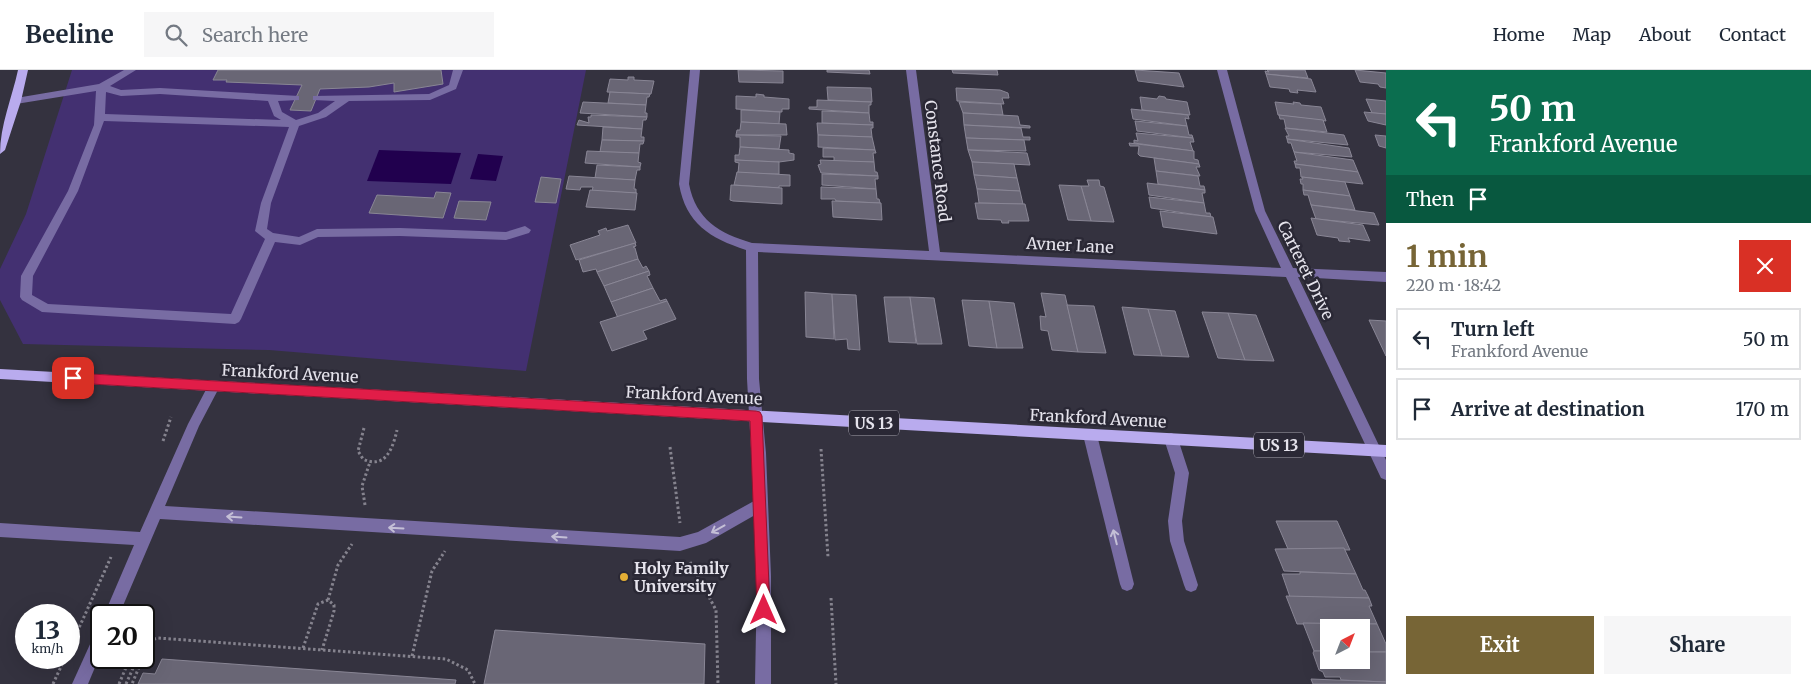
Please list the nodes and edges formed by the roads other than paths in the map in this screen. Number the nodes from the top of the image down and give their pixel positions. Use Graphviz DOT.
graph roads {
  1 [pos="22,70"];
  2 [pos="131,70"];
  3 [pos="458,70"];
  4 [pos="696,70"];
  5 [pos="911,70"];
  6 [pos="1222,70"];
  7 [pos="100,87"];
  8 [pos="348,97"];
  9 [pos="272,98"];
  10 [pos="296,98"];
  11 [pos="316,98"];
  12 [pos="16,101"];
  13 [pos="99,117"];
  14 [pos="295,124"];
  15 [pos="0,150"];
  16 [pos="525,230"];
  17 [pos="271,237"];
  18 [pos="752,247"];
  19 [pos="935,255"];
  20 [pos="1288,272"];
  21 [pos="1386,276"];
  22 [pos="0,374"];
  23 [pos="214,386"];
  24 [pos="756,416"];
  25 [pos="1090,435"];
  26 [pos="1171,439"];
  27 [pos="1380,451"];
  28 [pos="1386,474"];
  29 [pos="760,505"];
  30 [pos="156,512"];
  31 [pos="0,530"];
  32 [pos="145,538"];
  33 [pos="1127,584"];
  34 [pos="1191,585"];
  35 [pos="116,604"];
  36 [pos="90,661"];
  37 [pos="80,684"];
  38 [pos="763,684"];
  1 -- 12 [label="main road"];
  2 -- 7 [label="street"];
  3 -- 8 [label="street"];
  4 -- 18 [label="street"];
  5 -- 19 [label="street, Constance Road"];
  6 -- 20 [label="street, Carteret Drive"];
  7 -- 9 [label="street"];
  7 -- 12 [label="street"];
  7 -- 13 [label="street"];
  8 -- 11 [label="street"];
  8 -- 14 [label="street"];
  9 -- 10 [label="street"];
  9 -- 14 [label="street"];
  12 -- 15 [label="main road"];
  13 -- 14 [label="street"];
  13 -- 17 [label="street"];
  14 -- 17 [label="street"];
  16 -- 17 [label="street"];
  18 -- 19 [label="street, Avner Lane"];
  18 -- 24 [label="street"];
  19 -- 20 [label="street, Avner Lane"];
  20 -- 21 [label="street, Avner Lane"];
  20 -- 27 [label="street, Carteret Drive"];
  22 -- 23 [label="main road, Frankford Avenue / US 13"];
  23 -- 24 [label="main road, Frankford Avenue / US 13"];
  23 -- 30 [label="street"];
  24 -- 25 [label="main road, Frankford Avenue / US 13"];
  24 -- 29 [label="street"];
  25 -- 26 [label="main road, Frankford Avenue / US 13"];
  33 -- 25 [label="street, one-way"];
  26 -- 27 [label="main road, Frankford Avenue / US 13"];
  26 -- 34 [label="street"];
  27 -- 28 [label="street, Carteret Drive"];
  29 -- 30 [label="street, one-way"];
  29 -- 38 [label="street"];
  30 -- 32 [label="street"];
  31 -- 32 [label="street"];
  32 -- 35 [label="street"];
  36 -- 37 [label="street"];
}
